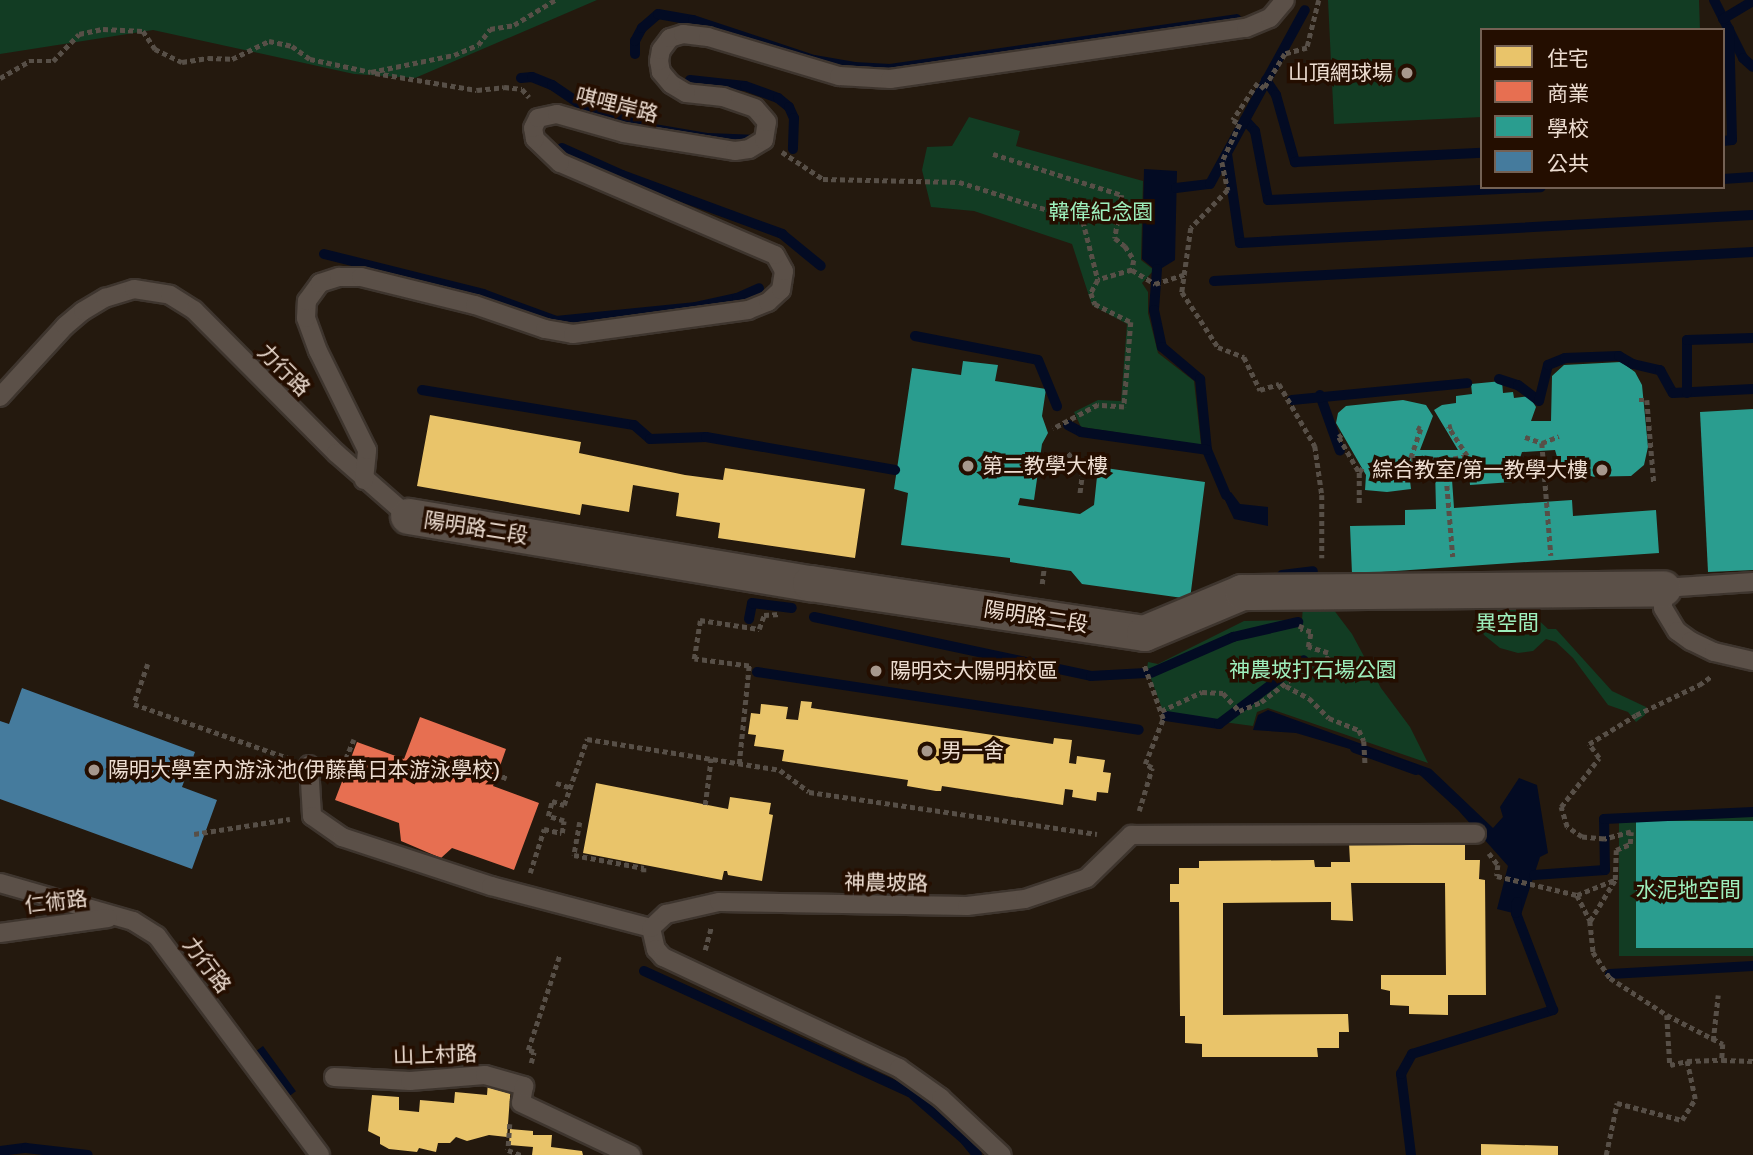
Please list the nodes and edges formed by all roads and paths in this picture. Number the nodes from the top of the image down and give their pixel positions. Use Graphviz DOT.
graph roads {
  1 [pos="555,0"];
  2 [pos="1284,0"];
  3 [pos="1319,0"];
  4 [pos="371,72"];
  5 [pos="0,78"];
  6 [pos="543,115"];
  7 [pos="764,140"];
  8 [pos="993,154"];
  9 [pos="1118,209"];
  10 [pos="1082,220"];
  11 [pos="1132,270"];
  12 [pos="1185,274"];
  13 [pos="1098,280"];
  14 [pos="0,397"];
  15 [pos="1639,400"];
  16 [pos="1452,426"];
  17 [pos="1417,427"];
  18 [pos="1053,429"];
  19 [pos="1342,435"];
  20 [pos="1559,436"];
  21 [pos="1525,437"];
  22 [pos="1542,443"];
  23 [pos="1068,453"];
  24 [pos="1445,460"];
  25 [pos="1364,466"];
  26 [pos="1360,472"];
  27 [pos="364,480"];
  28 [pos="1654,484"];
  29 [pos="1080,495"];
  30 [pos="1360,503"];
  31 [pos="408,516"];
  32 [pos="1552,558"];
  33 [pos="1453,559"];
  34 [pos="1322,564"];
  35 [pos="1044,567"];
  36 [pos="1753,582"];
  37 [pos="810,583"];
  38 [pos="1663,588"];
  39 [pos="1041,590"];
  40 [pos="1304,620"];
  41 [pos="1144,633"];
  42 [pos="1753,661"];
  43 [pos="148,664"];
  44 [pos="1726,676"];
  45 [pos="1286,686"];
  46 [pos="1161,710"];
  47 [pos="354,739"];
  48 [pos="711,758"];
  49 [pos="1365,763"];
  50 [pos="739,764"];
  51 [pos="309,765"];
  52 [pos="342,767"];
  53 [pos="506,773"];
  54 [pos="503,780"];
  55 [pos="556,783"];
  56 [pos="571,788"];
  57 [pos="705,804"];
  58 [pos="312,816"];
  59 [pos="580,822"];
  60 [pos="194,834"];
  61 [pos="1476,834"];
  62 [pos="1124,842"];
  63 [pos="644,872"];
  64 [pos="1497,876"];
  65 [pos="1615,880"];
  66 [pos="0,883"];
  67 [pos="523,894"];
  68 [pos="1577,895"];
  69 [pos="719,902"];
  70 [pos="119,917"];
  71 [pos="1590,921"];
  72 [pos="651,928"];
  73 [pos="0,933"];
  74 [pos="560,954"];
  75 [pos="697,974"];
  76 [pos="1718,995"];
  77 [pos="1667,1015"];
  78 [pos="1713,1041"];
  79 [pos="1722,1060"];
  80 [pos="1688,1061"];
  81 [pos="1753,1061"];
  82 [pos="334,1077"];
  83 [pos="524,1086"];
  84 [pos="511,1120"];
  85 [pos="320,1155"];
  86 [pos="521,1155"];
  87 [pos="631,1155"];
  88 [pos="1002,1155"];
  89 [pos="1606,1155"];
  1 -- 4 [label="path"];
  2 -- 7 [label="lane, 唭哩岸路"];
  3 -- 12 [label="path"];
  4 -- 5 [label="path"];
  4 -- 6 [label="path"];
  6 -- 7 [label="lane, 唭哩岸路"];
  6 -- 27 [label="lane, 唭哩岸路"];
  7 -- 13 [label="path"];
  8 -- 9 [label="path"];
  9 -- 10 [label="path"];
  9 -- 11 [label="path"];
  11 -- 12 [label="path"];
  11 -- 13 [label="path"];
  12 -- 34 [label="path"];
  13 -- 18 [label="path"];
  14 -- 27 [label="lane, 力行路"];
  15 -- 28 [label="path"];
  16 -- 24 [label="path"];
  17 -- 24 [label="path"];
  19 -- 26 [label="path"];
  20 -- 22 [label="path"];
  21 -- 22 [label="path"];
  22 -- 32 [label="path"];
  23 -- 29 [label="path"];
  24 -- 33 [label="path"];
  25 -- 26 [label="path"];
  26 -- 30 [label="path"];
  27 -- 31 [label="lane, 力行路"];
  31 -- 37 [label="street, 陽明路二段"];
  35 -- 39 [label="path"];
  36 -- 38 [label="lane"];
  37 -- 41 [label="street, 陽明路二段"];
  37 -- 50 [label="path"];
  38 -- 41 [label="street"];
  38 -- 42 [label="lane"];
  40 -- 45 [label="path"];
  41 -- 46 [label="path"];
  43 -- 51 [label="path"];
  44 -- 65 [label="path"];
  45 -- 46 [label="path"];
  45 -- 49 [label="path"];
  46 -- 62 [label="path"];
  47 -- 52 [label="path"];
  48 -- 50 [label="path"];
  48 -- 56 [label="path"];
  48 -- 57 [label="path"];
  50 -- 62 [label="path"];
  51 -- 58 [label="lane"];
  53 -- 54 [label="path"];
  55 -- 56 [label="path"];
  56 -- 67 [label="path"];
  58 -- 60 [label="path"];
  58 -- 67 [label="lane"];
  59 -- 63 [label="path"];
  61 -- 62 [label="lane"];
  62 -- 69 [label="lane, 神農坡路"];
  64 -- 68 [label="path"];
  65 -- 68 [label="path"];
  65 -- 71 [label="path"];
  66 -- 70 [label="lane, 力行路"];
  67 -- 72 [label="lane"];
  68 -- 71 [label="path"];
  69 -- 72 [label="lane, 神農坡路"];
  69 -- 75 [label="path"];
  70 -- 73 [label="lane, 仁術路"];
  70 -- 85 [label="lane, 力行路"];
  71 -- 77 [label="path"];
  72 -- 75 [label="lane"];
  74 -- 83 [label="path"];
  75 -- 88 [label="lane"];
  76 -- 78 [label="path"];
  77 -- 78 [label="path"];
  77 -- 80 [label="path"];
  78 -- 79 [label="path"];
  79 -- 80 [label="path"];
  79 -- 81 [label="path"];
  80 -- 89 [label="path"];
  82 -- 83 [label="lane, 山上村路"];
  83 -- 87 [label="lane"];
  84 -- 86 [label="path"];
}
